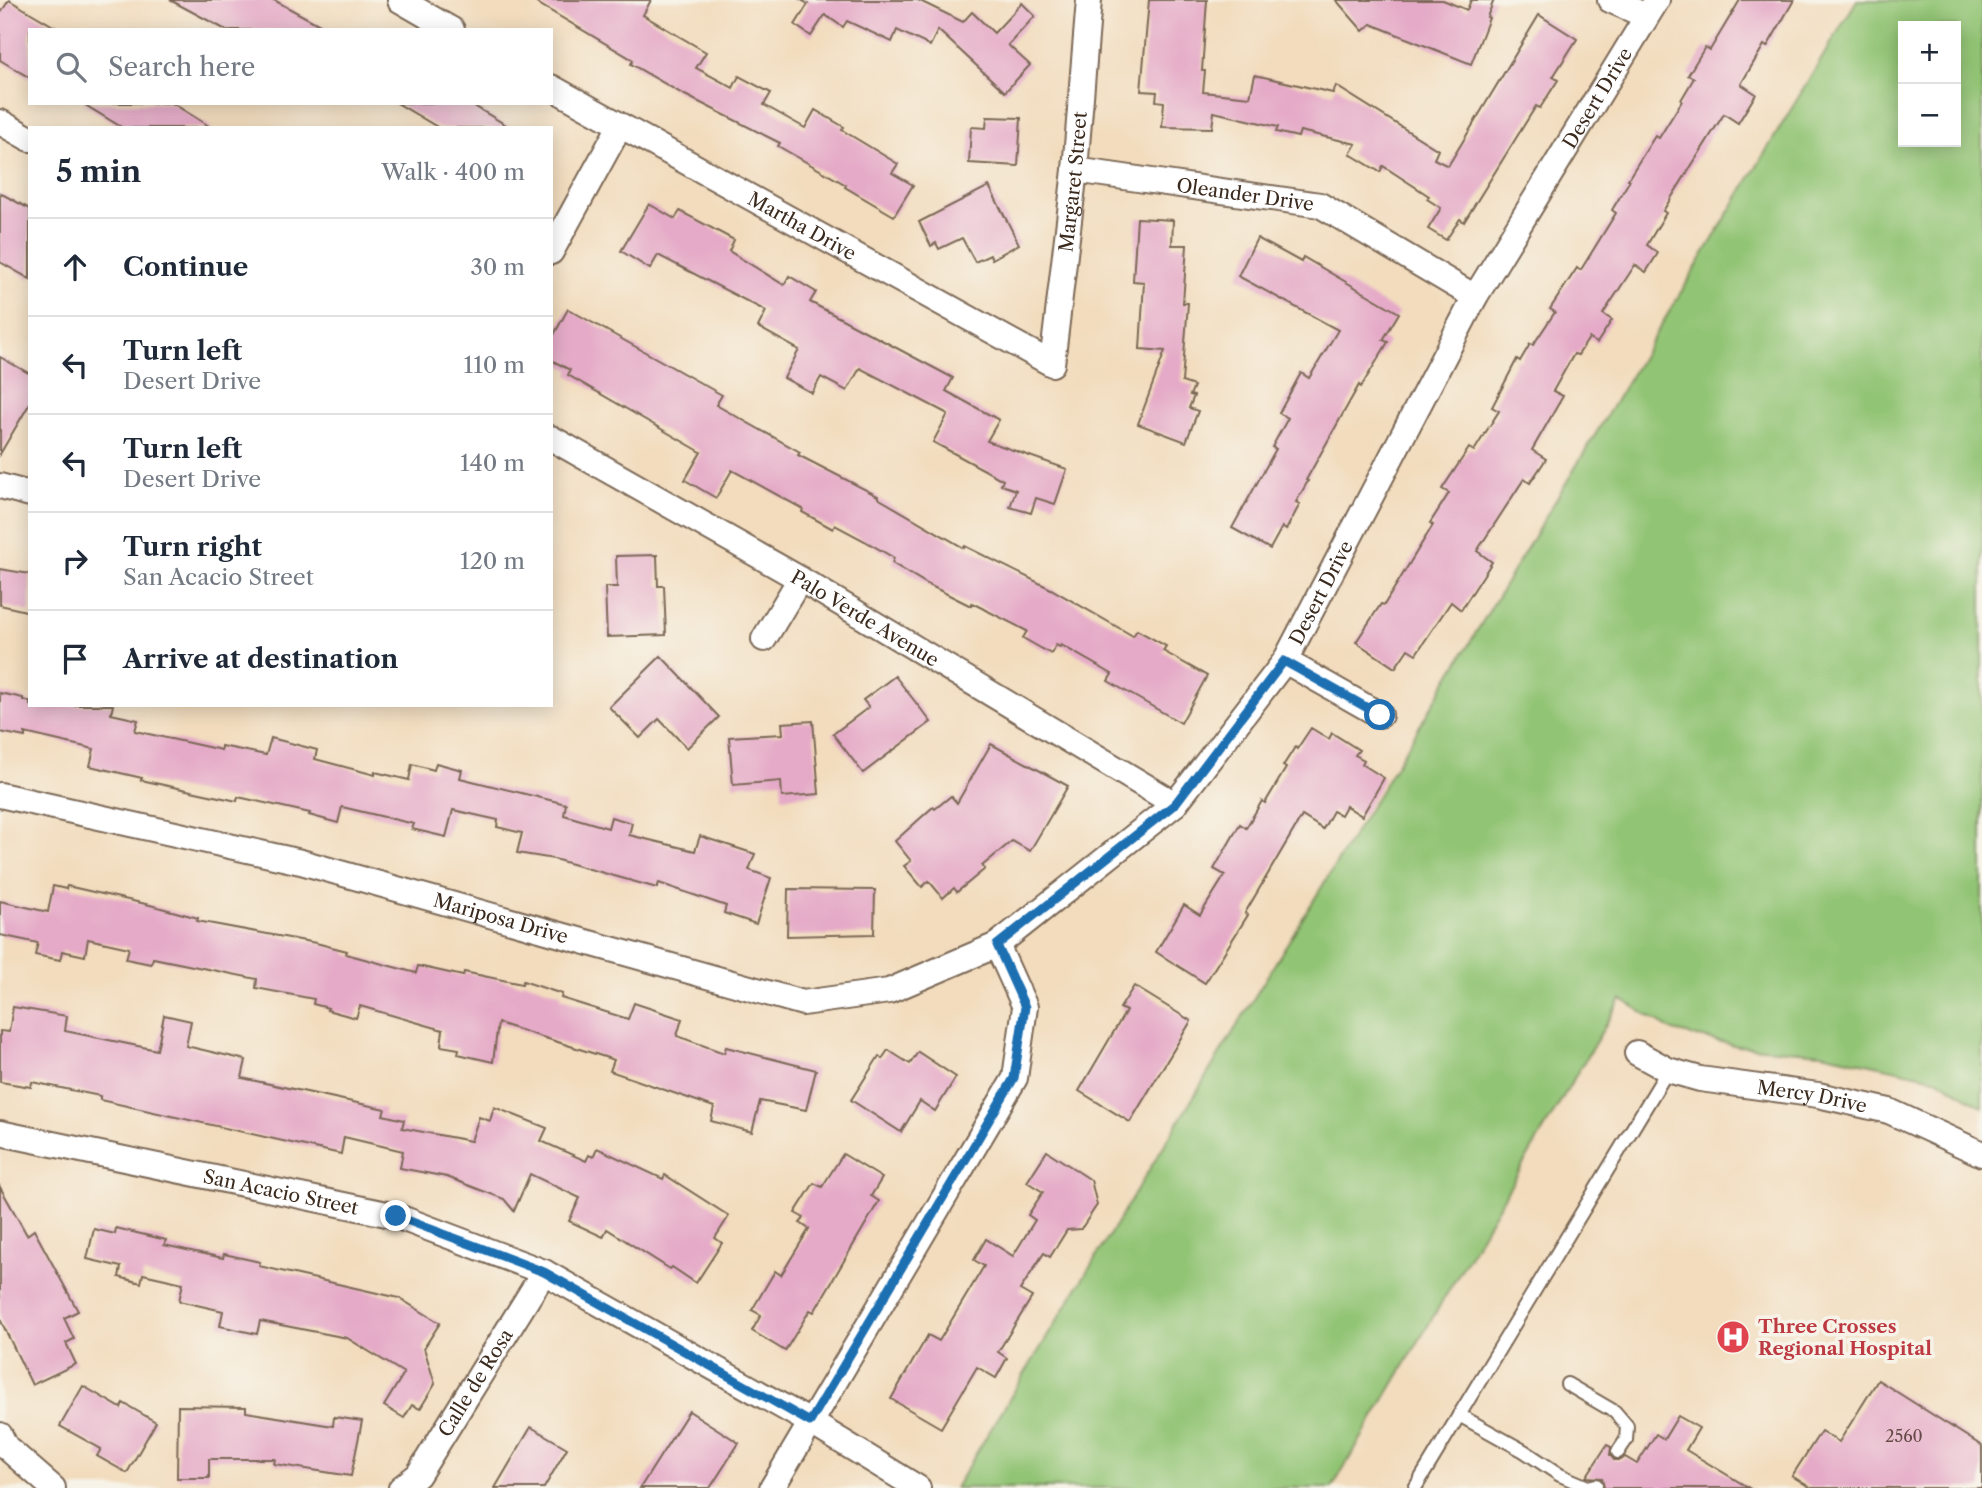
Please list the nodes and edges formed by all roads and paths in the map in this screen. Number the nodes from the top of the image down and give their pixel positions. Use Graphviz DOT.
graph roads {
  1 [pos="400,0"];
  2 [pos="1089,0"];
  3 [pos="1611,0"];
  4 [pos="1652,8"];
  5 [pos="449,28"];
  6 [pos="553,88"];
  7 [pos="0,121"];
  8 [pos="620,126"];
  9 [pos="28,138"];
  10 [pos="1074,170"];
  11 [pos="553,248"];
  12 [pos="1475,297"];
  13 [pos="1052,364"];
  14 [pos="553,439"];
  15 [pos="0,486"];
  16 [pos="28,493"];
  17 [pos="800,579"];
  18 [pos="764,639"];
  19 [pos="1284,661"];
  20 [pos="1380,715"];
  21 [pos="0,795"];
  22 [pos="1175,804"];
  23 [pos="997,945"];
  24 [pos="1637,1053"];
  25 [pos="1668,1070"];
  26 [pos="0,1133"];
  27 [pos="1982,1154"];
  28 [pos="544,1272"];
  29 [pos="1567,1384"];
  30 [pos="1459,1415"];
  31 [pos="810,1422"];
  32 [pos="0,1435"];
  33 [pos="1618,1452"];
  34 [pos="1597,1485"];
  35 [pos="53,1488"];
  36 [pos="401,1488"];
  37 [pos="772,1488"];
  38 [pos="918,1488"];
  39 [pos="1415,1488"];
  1 -- 5 [label="street"];
  2 -- 10 [label="street, Margaret Street"];
  3 -- 4 [label="street"];
  4 -- 12 [label="street, Desert Drive"];
  6 -- 8 [label="street, Martha Drive"];
  7 -- 9 [label="street"];
  8 -- 11 [label="street"];
  8 -- 13 [label="street, Martha Drive"];
  10 -- 12 [label="street, Oleander Drive"];
  10 -- 13 [label="street, Margaret Street"];
  12 -- 19 [label="street, Desert Drive"];
  14 -- 17 [label="street, Palo Verde Avenue"];
  15 -- 16 [label="street"];
  17 -- 18 [label="street"];
  17 -- 22 [label="street, Palo Verde Avenue"];
  19 -- 20 [label="street"];
  19 -- 22 [label="street, Desert Drive"];
  21 -- 23 [label="street, Mariposa Drive"];
  22 -- 23 [label="street, Desert Drive"];
  23 -- 31 [label="street"];
  24 -- 25 [label="street, Mercy Drive"];
  25 -- 27 [label="street, Mercy Drive"];
  25 -- 30 [label="lane"];
  26 -- 28 [label="street, San Acacio Street"];
  28 -- 31 [label="street, San Acacio Street"];
  28 -- 36 [label="street, Calle de Rosa"];
  29 -- 33 [label="lane"];
  30 -- 34 [label="lane"];
  30 -- 39 [label="lane"];
  31 -- 37 [label="street"];
  31 -- 38 [label="street, San Acacio Street"];
  32 -- 35 [label="street"];
}
